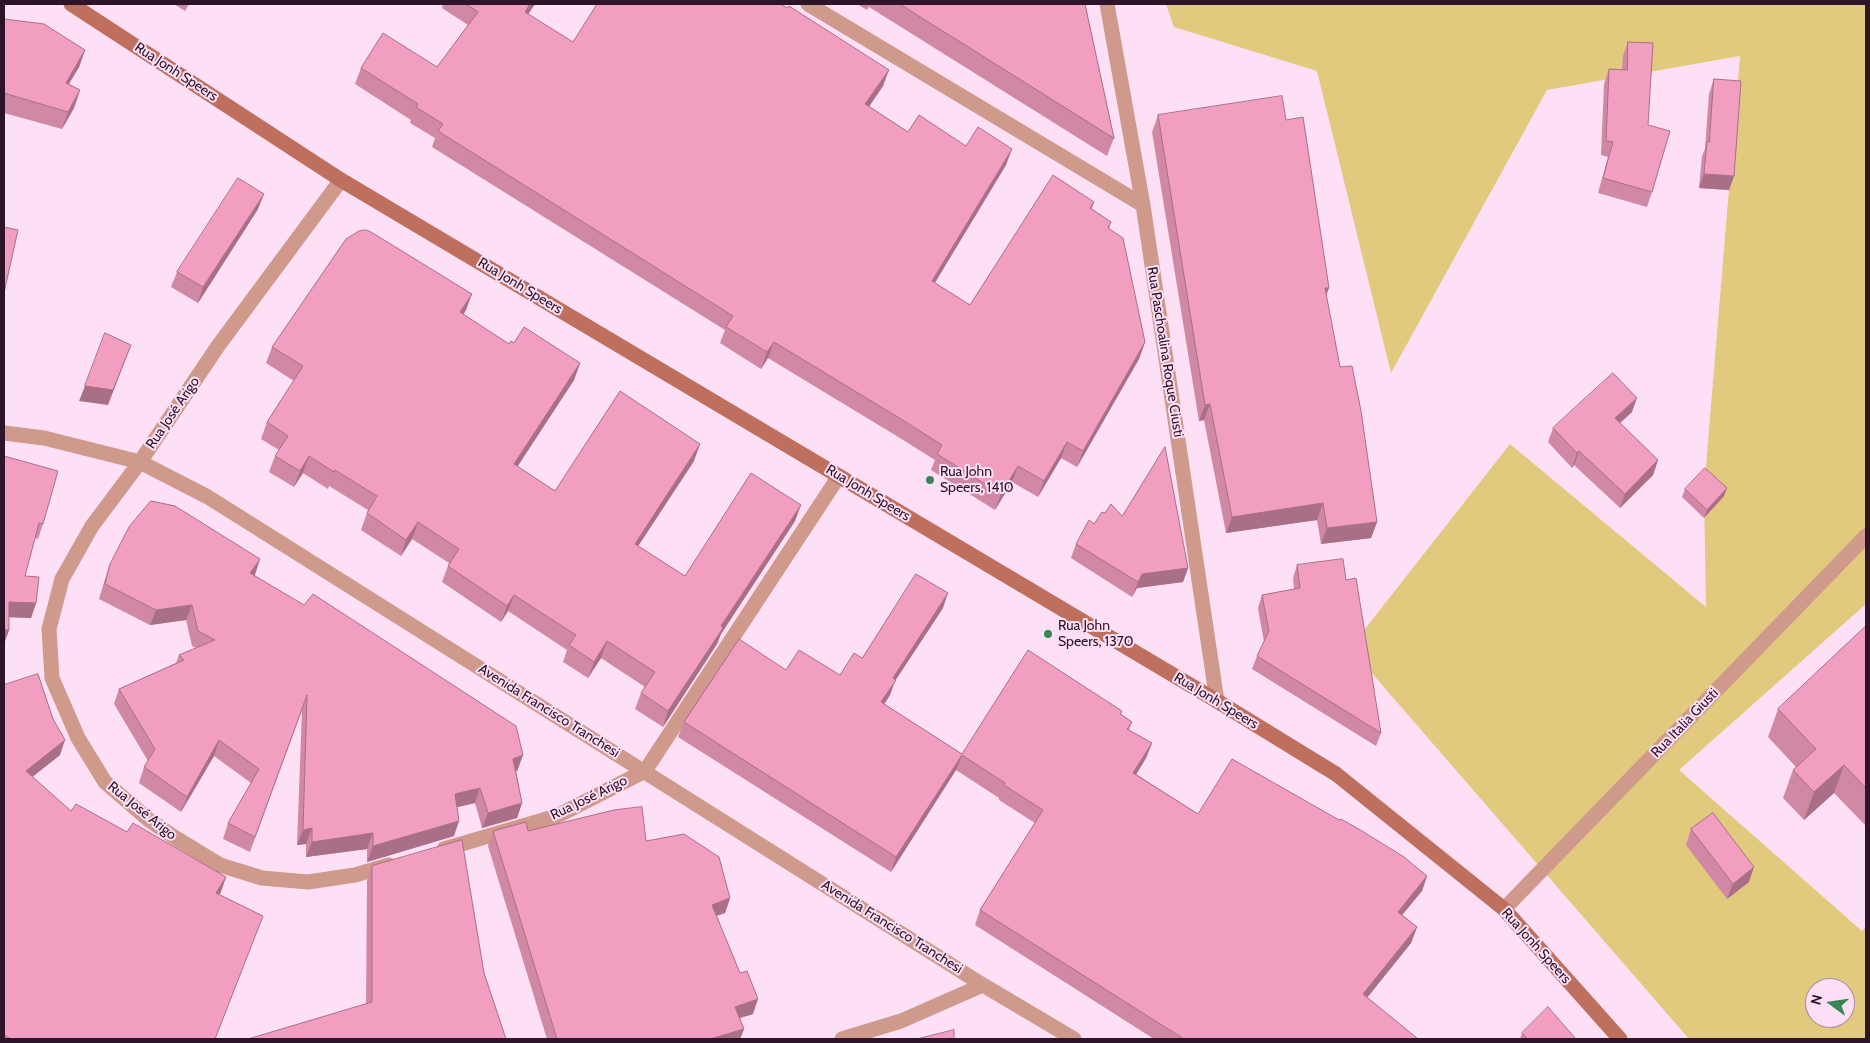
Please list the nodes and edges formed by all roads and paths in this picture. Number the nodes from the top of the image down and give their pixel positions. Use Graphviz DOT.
graph roads {
  1 [pos="71,4"];
  2 [pos="808,4"];
  3 [pos="1108,4"];
  4 [pos="341,180"];
  5 [pos="1142,205"];
  6 [pos="4,433"];
  7 [pos="140,462"];
  8 [pos="839,476"];
  9 [pos="1866,536"];
  10 [pos="1217,701"];
  11 [pos="645,771"];
  12 [pos="429,854"];
  13 [pos="401,862"];
  14 [pos="1504,908"];
  15 [pos="983,985"];
  16 [pos="842,1039"];
  17 [pos="1074,1039"];
  18 [pos="1620,1039"];
  1 -- 4 [label="main road, Rua Jonh Speers"];
  2 -- 5 [label="street"];
  3 -- 5 [label="street, Rua Paschoalina Roque Ciusti"];
  4 -- 7 [label="street, Rua José Arigo"];
  4 -- 8 [label="main road, Rua Jonh Speers"];
  5 -- 10 [label="street, Rua Paschoalina Roque Ciusti"];
  6 -- 7 [label="street, Avenida Francisco Tranchesi"];
  7 -- 11 [label="street, Avenida Francisco Tranchesi"];
  7 -- 13 [label="street, Rua José Arigo"];
  8 -- 10 [label="main road, Rua Jonh Speers"];
  8 -- 11 [label="street"];
  9 -- 14 [label="street, Rua Italia Giusti"];
  10 -- 14 [label="main road, Rua Jonh Speers"];
  11 -- 12 [label="street, Rua José Arigo"];
  11 -- 15 [label="street, Avenida Francisco Tranchesi"];
  14 -- 18 [label="main road, Rua Jonh Speers"];
  15 -- 16 [label="street"];
  15 -- 17 [label="street, Avenida Francisco Tranchesi"];
}
